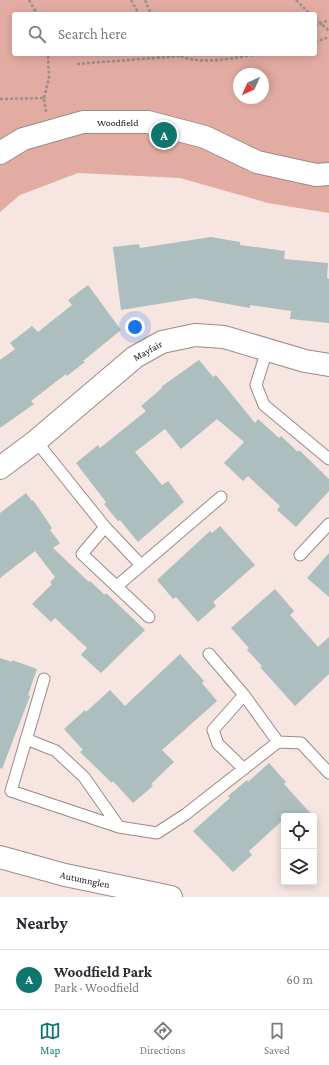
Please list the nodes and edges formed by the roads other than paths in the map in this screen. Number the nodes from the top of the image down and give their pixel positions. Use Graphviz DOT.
graph roads {
  1 [pos="0,153"];
  2 [pos="329,174"];
  3 [pos="267,350"];
  4 [pos="329,365"];
  5 [pos="36,441"];
  6 [pos="329,459"];
  7 [pos="0,468"];
  8 [pos="221,497"];
  9 [pos="329,524"];
  10 [pos="105,527"];
  11 [pos="300,555"];
  12 [pos="141,566"];
  13 [pos="117,586"];
  14 [pos="150,617"];
  15 [pos="209,654"];
  16 [pos="44,679"];
  17 [pos="244,695"];
  18 [pos="26,739"];
  19 [pos="278,742"];
  20 [pos="244,769"];
  21 [pos="329,773"];
  22 [pos="119,827"];
  23 [pos="0,857"];
  24 [pos="171,897"];
  1 -- 2 [label="street, Woodfield"];
  3 -- 4 [label="street, Mayfair"];
  3 -- 5 [label="street, Mayfair"];
  3 -- 6 [label="lane"];
  5 -- 7 [label="street, Mayfair"];
  5 -- 10 [label="lane"];
  8 -- 12 [label="lane"];
  9 -- 11 [label="lane"];
  10 -- 12 [label="lane"];
  10 -- 13 [label="lane"];
  12 -- 13 [label="lane"];
  13 -- 14 [label="lane"];
  15 -- 17 [label="lane"];
  16 -- 18 [label="lane"];
  17 -- 19 [label="lane"];
  17 -- 20 [label="lane"];
  18 -- 22 [label="lane"];
  18 -- 22 [label="lane"];
  19 -- 20 [label="lane"];
  19 -- 21 [label="lane"];
  20 -- 22 [label="lane"];
  23 -- 24 [label="street, Autumnglen"];
}
